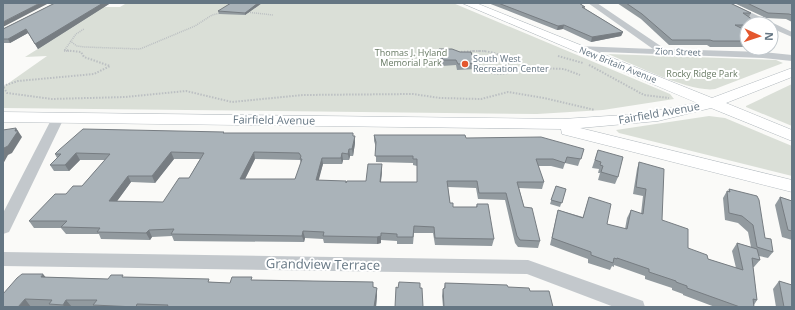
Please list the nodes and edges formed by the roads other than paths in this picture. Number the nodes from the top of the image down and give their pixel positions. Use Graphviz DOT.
graph roads {
  1 [pos="467,3"];
  2 [pos="592,3"];
  3 [pos="725,3"];
  4 [pos="792,35"];
  5 [pos="578,49"];
  6 [pos="662,52"];
  7 [pos="792,54"];
  8 [pos="739,55"];
  9 [pos="777,56"];
  10 [pos="779,56"];
  11 [pos="792,58"];
  12 [pos="792,72"];
  13 [pos="712,103"];
  14 [pos="3,117"];
  15 [pos="58,118"];
  16 [pos="544,124"];
  17 [pos="792,136"];
  18 [pos="792,186"];
  19 [pos="3,228"];
  20 [pos="3,259"];
  21 [pos="636,307"];
  1 -- 5 [label="main road, New Britain Avenue"];
  2 -- 6 [label="street"];
  3 -- 4 [label="street"];
  5 -- 6 [label="street, Zion Street"];
  5 -- 13 [label="main road, New Britain Avenue"];
  6 -- 8 [label="street, Zion Street"];
  7 -- 10 [label="street, Zion Street"];
  9 -- 11 [label="street, Zion Street"];
  12 -- 13 [label="main road, Fairfield Avenue"];
  13 -- 16 [label="main road, Fairfield Avenue"];
  13 -- 17 [label="main road, New Britain Avenue"];
  14 -- 15 [label="main road, Fairfield Avenue"];
  15 -- 16 [label="main road, Fairfield Avenue"];
  15 -- 19 [label="street"];
  16 -- 18 [label="main road, Fairfield Avenue"];
  20 -- 21 [label="street, Grandview Terrace"];
}
